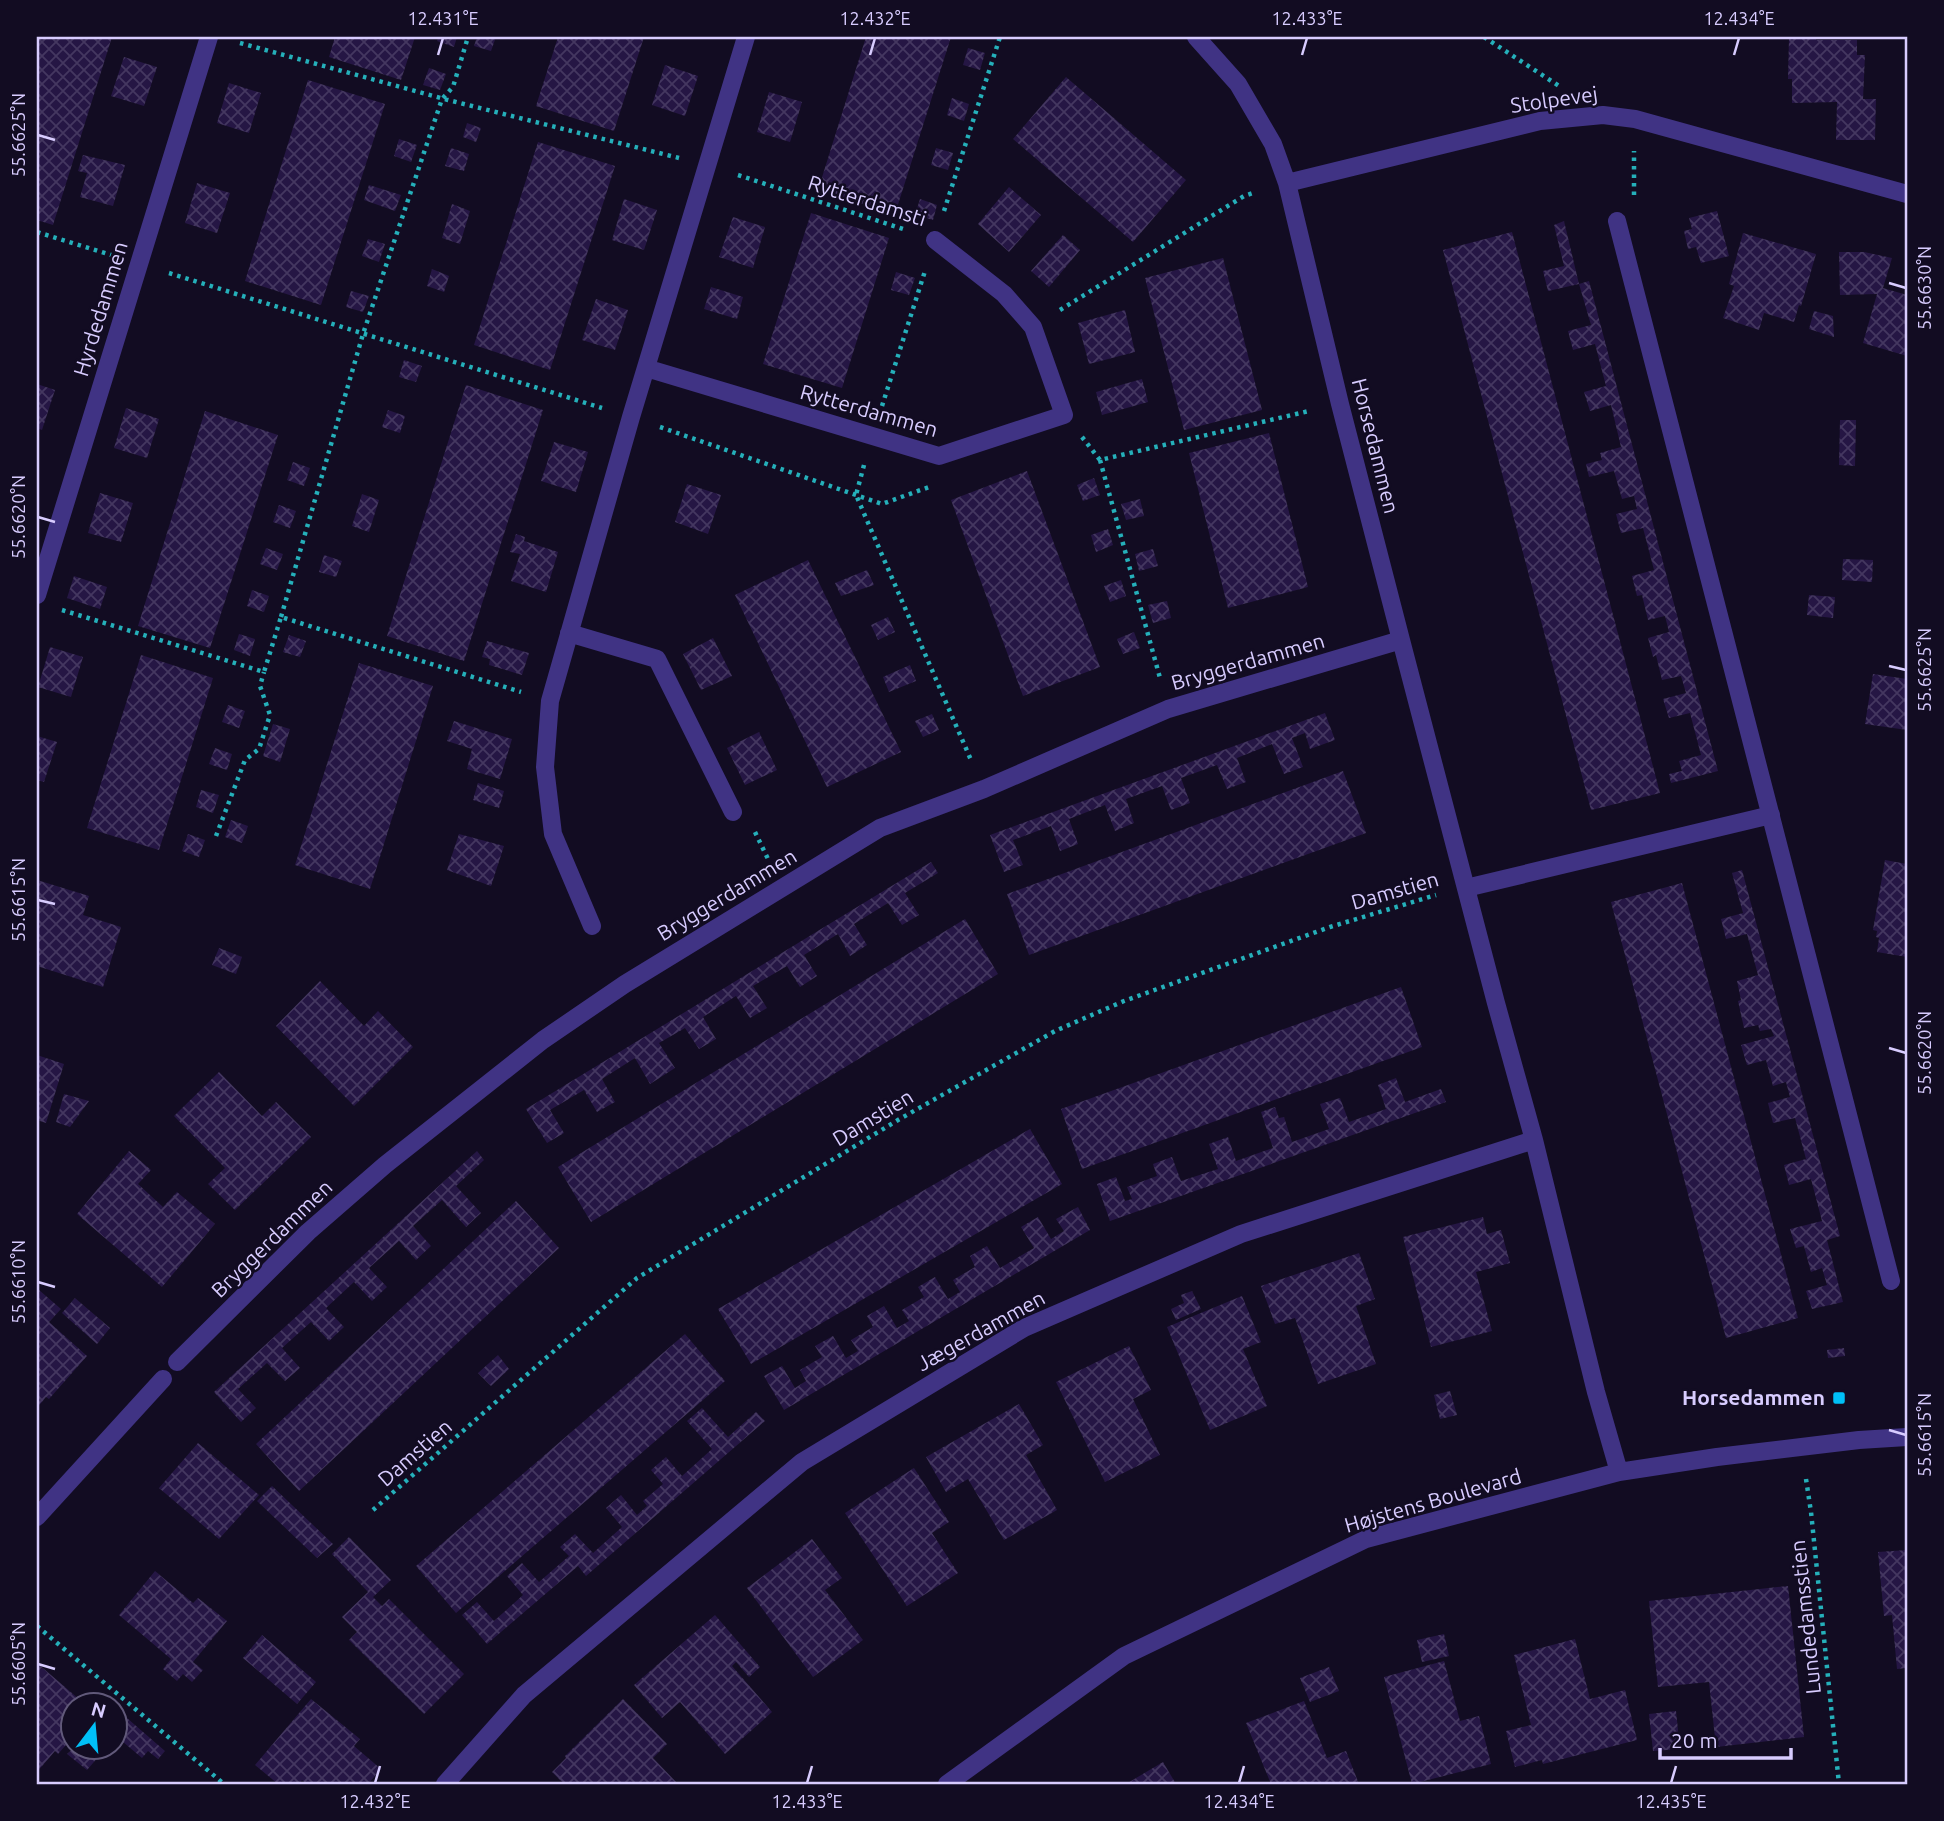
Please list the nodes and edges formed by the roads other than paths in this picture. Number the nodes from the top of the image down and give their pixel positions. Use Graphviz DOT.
graph roads {
  1 [pos="209,37"];
  2 [pos="746,37"];
  3 [pos="1196,37"];
  4 [pos="1287,183"];
  5 [pos="1907,194"];
  6 [pos="1617,221"];
  7 [pos="935,240"];
  8 [pos="646,368"];
  9 [pos="39,589"];
  10 [pos="569,633"];
  11 [pos="1401,640"];
  12 [pos="733,812"];
  13 [pos="1771,815"];
  14 [pos="1466,887"];
  15 [pos="592,926"];
  16 [pos="1534,1140"];
  17 [pos="1891,1281"];
  18 [pos="177,1362"];
  19 [pos="163,1379"];
  20 [pos="1907,1437"];
  21 [pos="1619,1472"];
  22 [pos="38,1512"];
  23 [pos="445,1784"];
  24 [pos="947,1784"];
  1 -- 9 [label="street, Hyrdedammen"];
  2 -- 8 [label="street"];
  3 -- 4 [label="street, Horsedammen"];
  4 -- 5 [label="street, Stolpevej"];
  4 -- 11 [label="street, Horsedammen"];
  6 -- 13 [label="street"];
  7 -- 8 [label="street, Rytterdammen"];
  8 -- 10 [label="street"];
  10 -- 12 [label="street"];
  10 -- 15 [label="street"];
  11 -- 14 [label="street, Horsedammen"];
  11 -- 18 [label="street, Bryggerdammen"];
  13 -- 14 [label="street"];
  13 -- 17 [label="street"];
  14 -- 16 [label="street, Horsedammen"];
  16 -- 21 [label="street, Horsedammen"];
  16 -- 23 [label="street, Jægerdammen"];
  19 -- 22 [label="street"];
  20 -- 21 [label="street, Højstens Boulevard"];
  21 -- 24 [label="street, Højstens Boulevard"];
}
